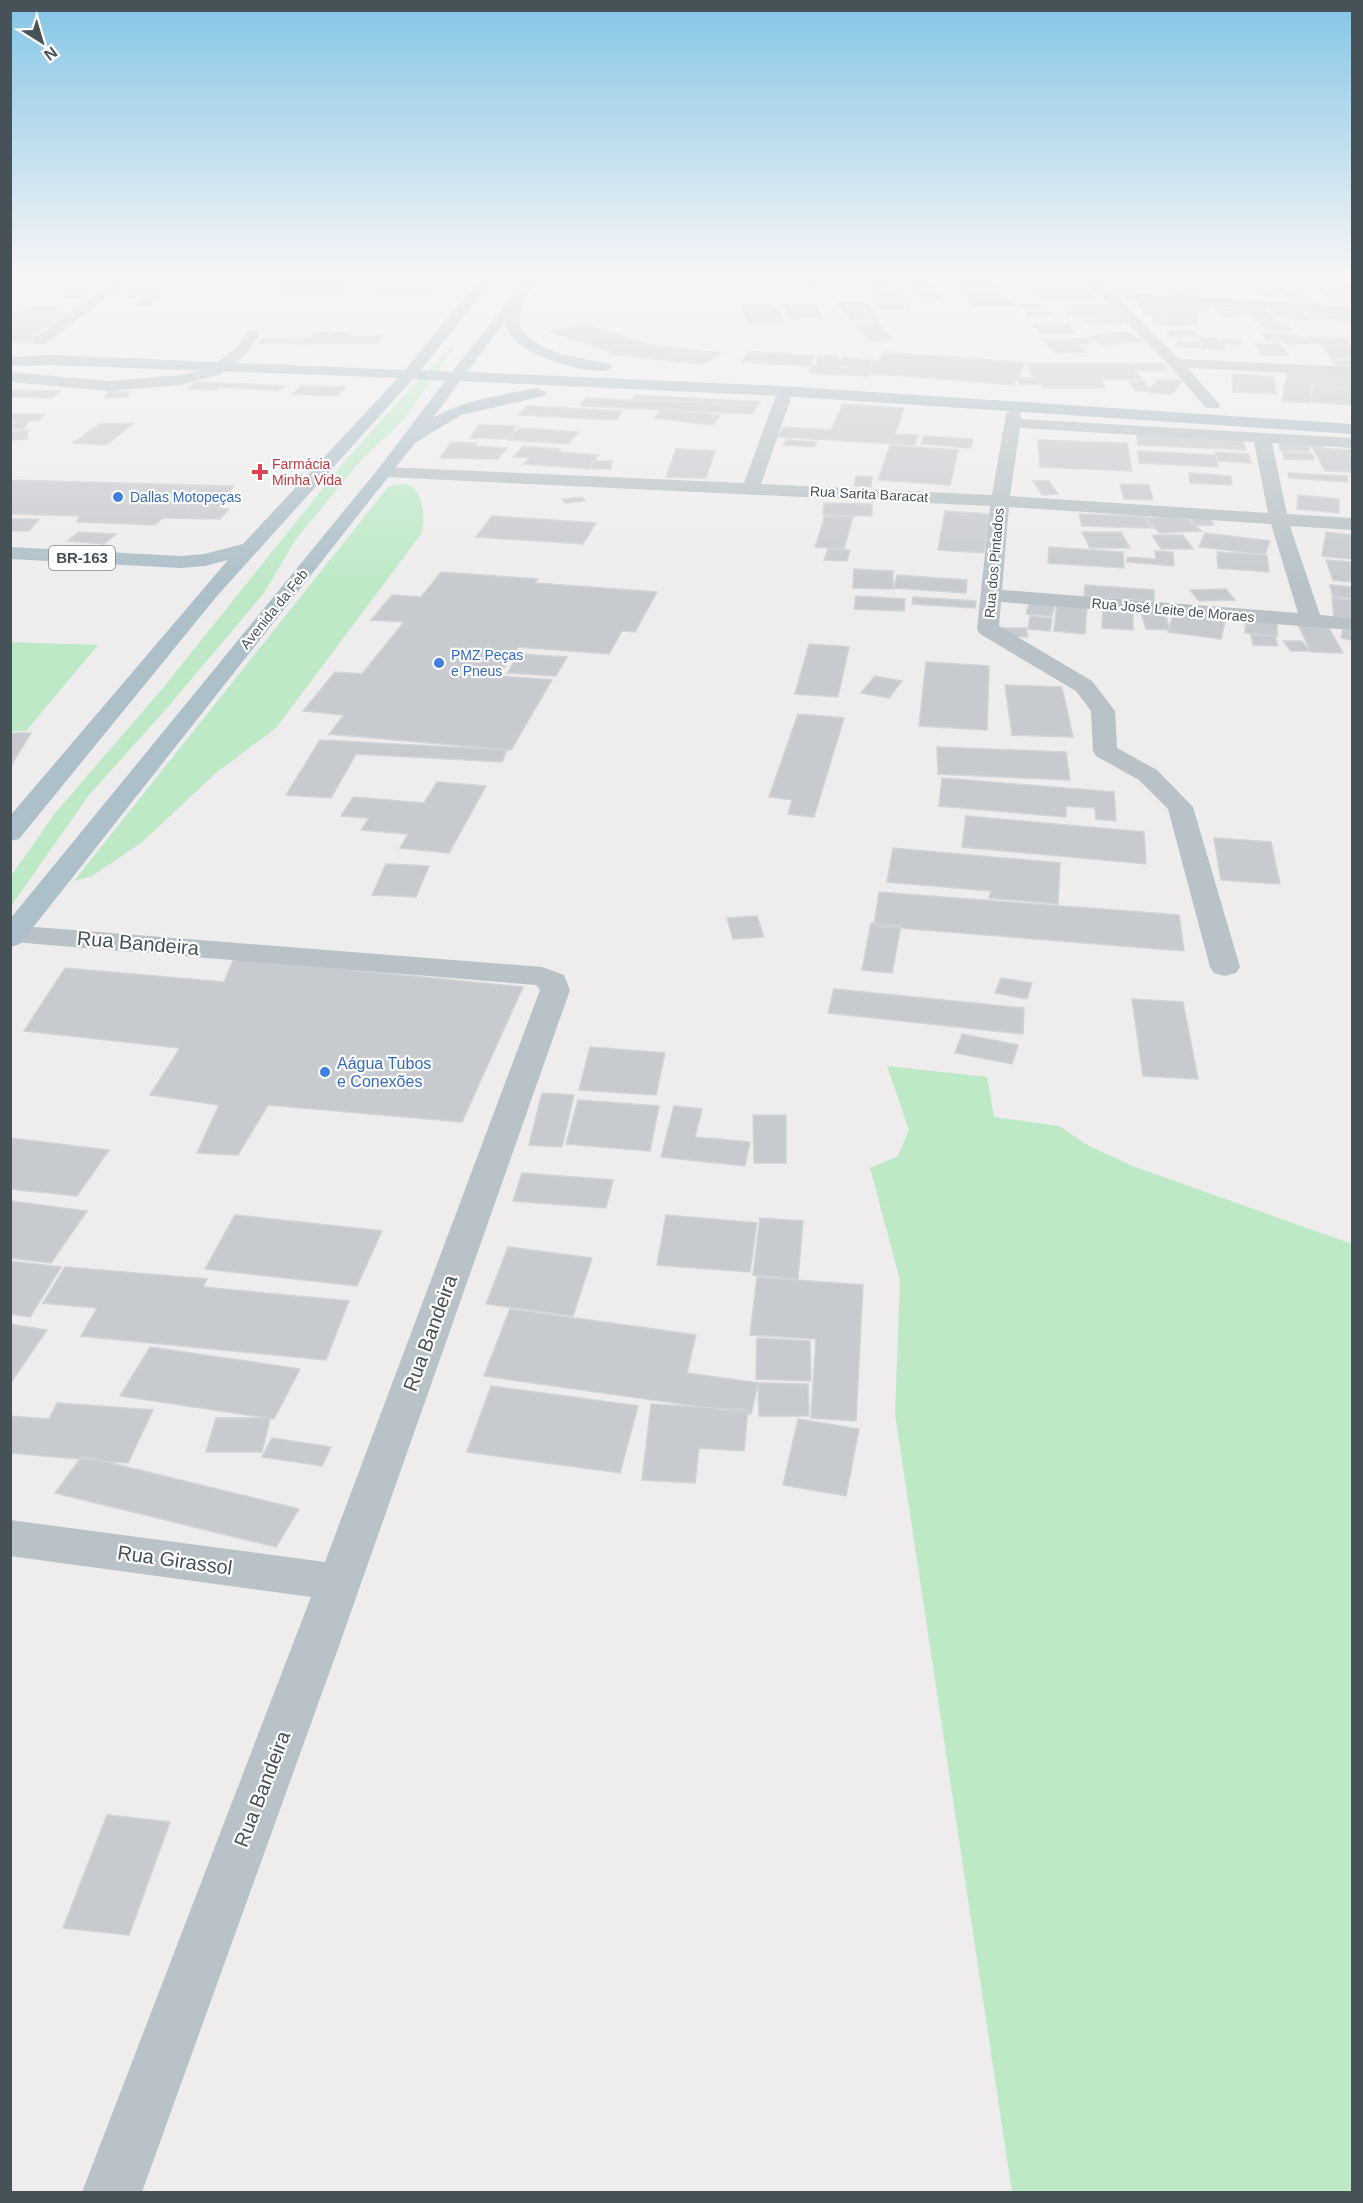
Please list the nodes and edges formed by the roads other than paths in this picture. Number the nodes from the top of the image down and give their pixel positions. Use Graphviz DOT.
graph roads {
  1 [pos="52,381"];
  2 [pos="170,381"];
  3 [pos="404,381"];
  4 [pos="449,381"];
  5 [pos="487,381"];
  6 [pos="533,381"];
  7 [pos="624,381"];
  8 [pos="817,381"];
  9 [pos="1191,381"];
  10 [pos="734,386"];
  11 [pos="577,390"];
  12 [pos="783,398"];
  13 [pos="1212,405"];
  14 [pos="1014,418"];
  15 [pos="1353,418"];
  16 [pos="439,421"];
  17 [pos="1353,430"];
  18 [pos="1262,437"];
  19 [pos="411,439"];
  20 [pos="1353,443"];
  21 [pos="385,472"];
  22 [pos="752,488"];
  23 [pos="1000,501"];
  24 [pos="1279,520"];
  25 [pos="1353,524"];
  26 [pos="250,548"];
  27 [pos="10,553"];
  28 [pos="154,562"];
  29 [pos="210,592"];
  30 [pos="993,595"];
  31 [pos="1311,621"];
  32 [pos="1353,624"];
  33 [pos="10,833"];
  34 [pos="12,935"];
  35 [pos="1225,967"];
  36 [pos="10,1538"];
  37 [pos="339,1582"];
  38 [pos="112,2193"];
  1 -- 2 [label="street"];
  3 -- 26 [label="main road"];
  4 -- 19 [label="main road, Avenida da Feb"];
  5 -- 16 [label="main road"];
  6 -- 11 [label="main road"];
  7 -- 10 [label="main road"];
  8 -- 13 [label="main road"];
  9 -- 13 [label="street"];
  10 -- 15 [label="main road"];
  10 -- 17 [label="main road"];
  11 -- 12 [label="main road"];
  11 -- 16 [label="main road"];
  12 -- 14 [label="main road"];
  12 -- 22 [label="street"];
  13 -- 15 [label="main road"];
  14 -- 17 [label="main road"];
  14 -- 18 [label="street"];
  14 -- 23 [label="street, Rua dos Pintados"];
  16 -- 19 [label="main road"];
  18 -- 20 [label="street"];
  18 -- 24 [label="street"];
  19 -- 21 [label="main road, Avenida da Feb"];
  21 -- 22 [label="street, Rua Sarita Baracat"];
  21 -- 34 [label="main road, Avenida da Feb"];
  22 -- 23 [label="street, Rua Sarita Baracat"];
  23 -- 24 [label="street, Rua Sarita Baracat"];
  23 -- 30 [label="street, Rua dos Pintados"];
  24 -- 25 [label="street, Rua Sarita Baracat"];
  24 -- 31 [label="street"];
  26 -- 28 [label="main road, BR-163"];
  26 -- 29 [label="main road"];
  27 -- 28 [label="main road, BR-163"];
  28 -- 29 [label="main road"];
  29 -- 33 [label="main road"];
  30 -- 31 [label="street, Rua José Leite de Moraes"];
  30 -- 35 [label="street, Rua dos Pintados"];
  31 -- 32 [label="street, Rua José Leite de Moraes"];
  34 -- 37 [label="street, Rua Bandeira"];
  36 -- 37 [label="street, Rua Girassol"];
  37 -- 38 [label="street, Rua Bandeira"];
}
